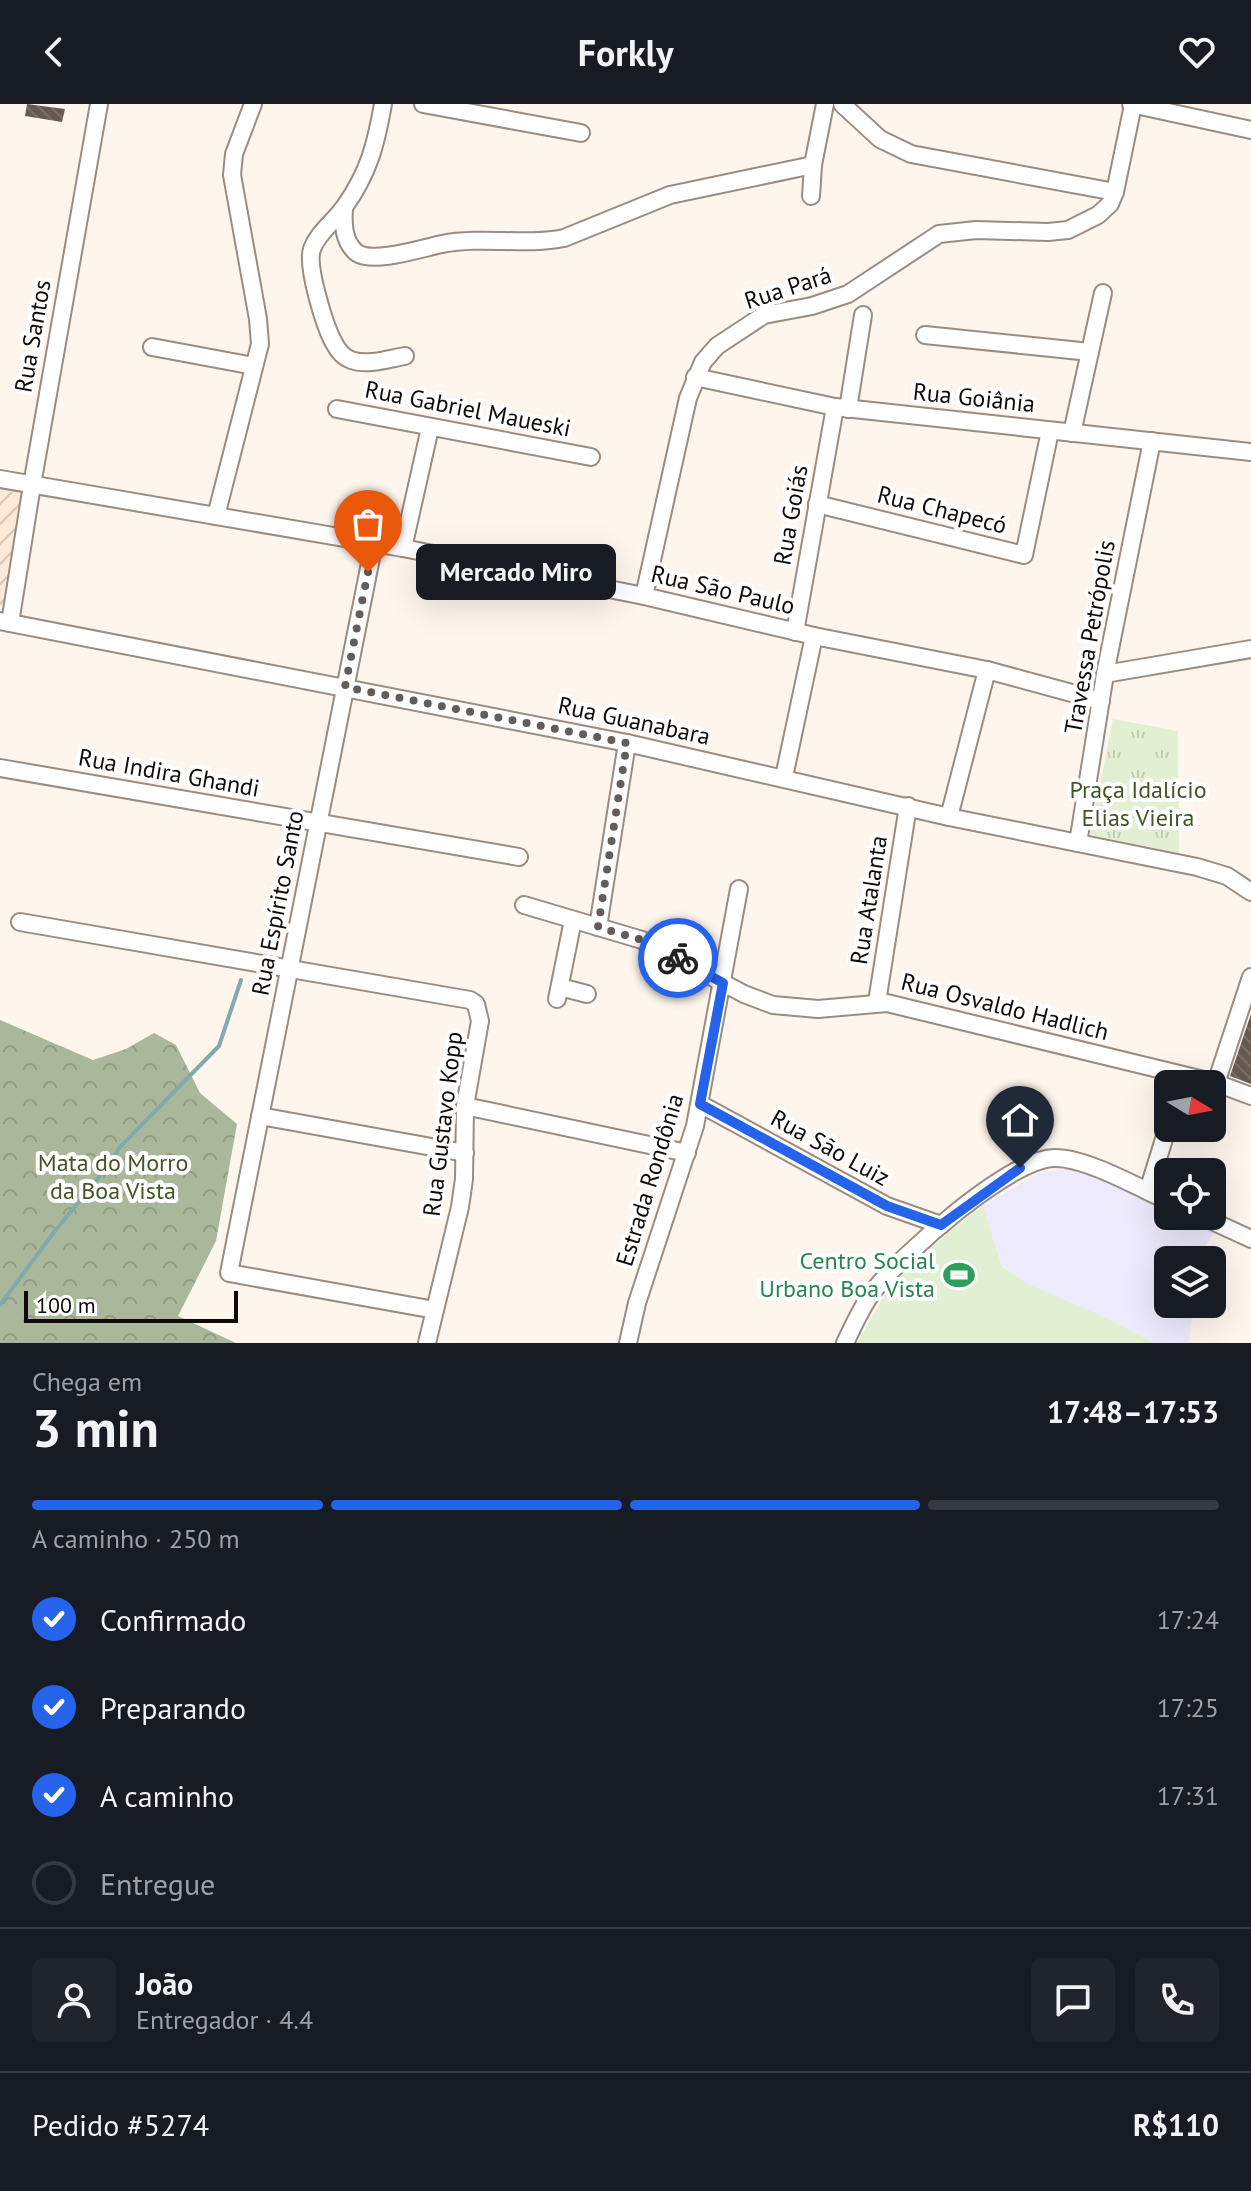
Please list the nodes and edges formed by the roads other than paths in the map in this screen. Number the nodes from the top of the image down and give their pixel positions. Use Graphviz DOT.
graph roads {
  1 [pos="99,104"];
  2 [pos="253,104"];
  3 [pos="383,104"];
  4 [pos="423,104"];
  5 [pos="825,104"];
  6 [pos="842,104"];
  7 [pos="1132,104"];
  8 [pos="1251,130"];
  9 [pos="581,133"];
  10 [pos="813,165"];
  11 [pos="1115,192"];
  12 [pos="811,196"];
  13 [pos="344,208"];
  14 [pos="1103,293"];
  15 [pos="863,315"];
  16 [pos="925,335"];
  17 [pos="152,347"];
  18 [pos="1090,352"];
  19 [pos="405,356"];
  20 [pos="254,366"];
  21 [pos="695,377"];
  22 [pos="841,408"];
  23 [pos="337,409"];
  24 [pos="430,428"];
  25 [pos="1050,431"];
  26 [pos="1072,433"];
  27 [pos="1152,441"];
  28 [pos="1251,452"];
  29 [pos="591,457"];
  30 [pos="0,479"];
  31 [pos="32,485"];
  32 [pos="817,504"];
  33 [pos="216,516"];
  34 [pos="374,543"];
  35 [pos="403,548"];
  36 [pos="644,596"];
  37 [pos="5,622"];
  38 [pos="795,632"];
  39 [pos="814,636"];
  40 [pos="1249,644"];
  41 [pos="987,670"];
  42 [pos="1105,674"];
  43 [pos="345,687"];
  44 [pos="1101,701"];
  45 [pos="627,743"];
  46 [pos="0,768"];
  47 [pos="784,777"];
  48 [pos="908,806"];
  49 [pos="949,817"];
  50 [pos="318,823"];
  51 [pos="1078,843"];
  52 [pos="519,857"];
  53 [pos="739,889"];
  54 [pos="1251,892"];
  55 [pos="524,905"];
  56 [pos="573,920"];
  57 [pos="20,922"];
  58 [pos="598,927"];
  59 [pos="289,969"];
  60 [pos="1251,977"];
  61 [pos="723,983"];
  62 [pos="587,994"];
  63 [pos="877,1002"];
  64 [pos="1220,1070"];
  65 [pos="1154,1072"];
  66 [pos="1226,1087"];
  67 [pos="1251,1096"];
  68 [pos="700,1104"];
  69 [pos="465,1106"];
  70 [pos="260,1116"];
  71 [pos="1163,1142"];
  72 [pos="465,1153"];
  73 [pos="687,1153"];
  74 [pos="1148,1191"];
  75 [pos="1154,1194"];
  76 [pos="941,1225"];
  77 [pos="1226,1228"];
  78 [pos="1251,1239"];
  79 [pos="435,1310"];
  80 [pos="427,1343"];
  81 [pos="628,1343"];
  82 [pos="845,1343"];
  1 -- 31 [label="street, Rua Santos"];
  2 -- 20 [label="street"];
  3 -- 13 [label="street"];
  4 -- 9 [label="street"];
  5 -- 10 [label="street"];
  6 -- 11 [label="street"];
  7 -- 8 [label="street"];
  7 -- 11 [label="street"];
  10 -- 12 [label="street"];
  10 -- 13 [label="street"];
  11 -- 21 [label="street, Rua Pará"];
  13 -- 19 [label="street"];
  14 -- 18 [label="street"];
  15 -- 22 [label="street, Rua Goiás"];
  16 -- 18 [label="street"];
  17 -- 20 [label="street"];
  18 -- 26 [label="street"];
  20 -- 33 [label="street"];
  21 -- 22 [label="street, Rua Goiânia"];
  21 -- 36 [label="street, Rua Pará"];
  22 -- 25 [label="street, Rua Goiânia"];
  22 -- 32 [label="street, Rua Goiás"];
  23 -- 24 [label="street, Rua Gabriel Maueski"];
  24 -- 29 [label="street, Rua Gabriel Maueski"];
  24 -- 35 [label="street"];
  25 -- 26 [label="street, Rua Goiânia"];
  25 -- 32 [label="street, Rua Chapecó"];
  26 -- 27 [label="street, Rua Goiânia"];
  27 -- 28 [label="street, Rua Goiânia"];
  27 -- 42 [label="street, Travessa Petrópolis"];
  30 -- 31 [label="street, Rua São Paulo"];
  31 -- 33 [label="street, Rua São Paulo"];
  31 -- 37 [label="street, Rua Santos"];
  32 -- 38 [label="street, Rua Goiás"];
  33 -- 34 [label="street, Rua São Paulo"];
  34 -- 35 [label="street, Rua São Paulo"];
  34 -- 43 [label="street, Rua Espírito Santo"];
  35 -- 36 [label="street, Rua São Paulo"];
  36 -- 38 [label="street, Rua São Paulo"];
  37 -- 43 [label="street, Rua Guanabara"];
  38 -- 39 [label="street, Rua São Paulo"];
  39 -- 41 [label="street, Rua São Paulo"];
  39 -- 47 [label="street"];
  40 -- 42 [label="street"];
  41 -- 44 [label="street, Rua São Paulo"];
  41 -- 49 [label="street"];
  42 -- 44 [label="street, Travessa Petrópolis"];
  43 -- 45 [label="street, Rua Guanabara"];
  43 -- 50 [label="street, Rua Espírito Santo"];
  44 -- 51 [label="street, Travessa Petrópolis"];
  45 -- 47 [label="street, Rua Guanabara"];
  45 -- 58 [label="street"];
  46 -- 50 [label="street, Rua Indira Ghandi"];
  47 -- 48 [label="street, Rua Guanabara"];
  48 -- 49 [label="street, Rua Guanabara"];
  48 -- 63 [label="street, Rua Atalanta"];
  49 -- 51 [label="street, Rua Guanabara"];
  50 -- 52 [label="street, Rua Indira Ghandi"];
  50 -- 59 [label="street, Rua Espírito Santo"];
  51 -- 54 [label="street, Rua Guanabara"];
  53 -- 61 [label="street, Estrada Rondônia"];
  55 -- 56 [label="street, Rua Osvaldo Hadlich"];
  56 -- 58 [label="street, Rua Osvaldo Hadlich"];
  56 -- 62 [label="street"];
  57 -- 59 [label="street"];
  58 -- 61 [label="street, Rua Osvaldo Hadlich"];
  59 -- 69 [label="street, Rua Gustavo Kopp"];
  59 -- 70 [label="street, Rua Espírito Santo"];
  60 -- 64 [label="street"];
  61 -- 63 [label="street, Rua Osvaldo Hadlich"];
  61 -- 68 [label="street, Estrada Rondônia"];
  63 -- 65 [label="street, Rua Osvaldo Hadlich"];
  66 -- 67 [label="street, Rua Osvaldo Hadlich"];
  68 -- 73 [label="street, Estrada Rondônia"];
  68 -- 76 [label="street, Rua São Luiz"];
  69 -- 72 [label="street, Rua Gustavo Kopp"];
  69 -- 73 [label="street"];
  70 -- 72 [label="street"];
  70 -- 79 [label="street, Rua Espírito Santo"];
  71 -- 74 [label="street"];
  72 -- 79 [label="street, Rua Gustavo Kopp"];
  73 -- 81 [label="street, Estrada Rondônia"];
  74 -- 75 [label="street"];
  74 -- 76 [label="street"];
  76 -- 82 [label="street"];
  77 -- 78 [label="street"];
  79 -- 80 [label="street, Rua Gustavo Kopp"];
}
